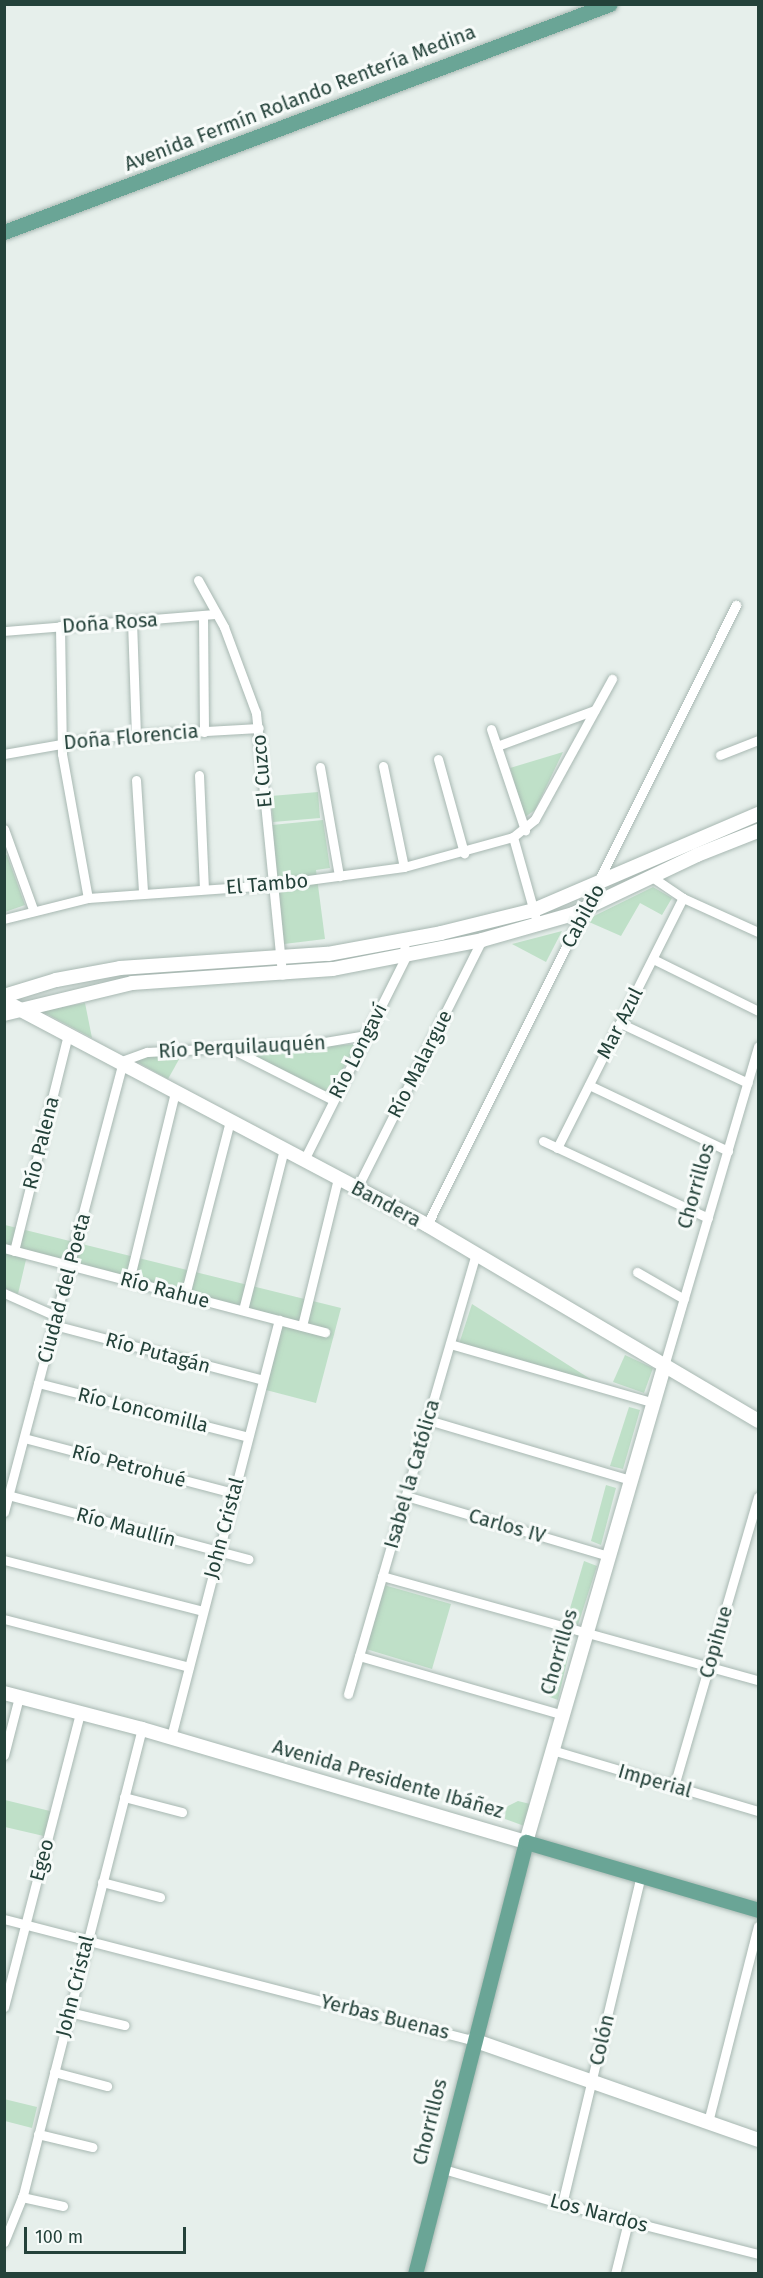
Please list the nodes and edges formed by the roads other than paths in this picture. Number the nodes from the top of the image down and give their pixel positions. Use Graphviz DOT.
graph roads {
  1 [pos="610,4"];
  2 [pos="4,232"];
  3 [pos="198,580"];
  4 [pos="736,604"];
  5 [pos="216,614"];
  6 [pos="203,616"];
  7 [pos="132,621"];
  8 [pos="60,626"];
  9 [pos="4,631"];
  10 [pos="612,679"];
  11 [pos="595,710"];
  12 [pos="259,728"];
  13 [pos="491,729"];
  14 [pos="204,732"];
  15 [pos="136,734"];
  16 [pos="759,740"];
  17 [pos="63,742"];
  18 [pos="497,746"];
  19 [pos="4,754"];
  20 [pos="720,755"];
  21 [pos="438,759"];
  22 [pos="383,766"];
  23 [pos="320,767"];
  24 [pos="199,774"];
  25 [pos="136,780"];
  26 [pos="759,814"];
  27 [pos="4,829"];
  28 [pos="525,830"];
  29 [pos="759,831"];
  30 [pos="513,837"];
  31 [pos="464,853"];
  32 [pos="404,867"];
  33 [pos="339,876"];
  34 [pos="652,877"];
  35 [pos="600,883"];
  36 [pos="271,885"];
  37 [pos="204,890"];
  38 [pos="143,892"];
  39 [pos="88,898"];
  40 [pos="684,898"];
  41 [pos="33,909"];
  42 [pos="585,909"];
  43 [pos="534,910"];
  44 [pos="4,919"];
  45 [pos="538,926"];
  46 [pos="759,932"];
  47 [pos="482,940"];
  48 [pos="404,941"];
  49 [pos="405,958"];
  50 [pos="280,959"];
  51 [pos="653,959"];
  52 [pos="282,975"];
  53 [pos="4,996"];
  54 [pos="4,1001"];
  55 [pos="19,1009"];
  56 [pos="759,1011"];
  57 [pos="4,1014"];
  58 [pos="620,1023"];
  59 [pos="68,1035"];
  60 [pos="366,1035"];
  61 [pos="759,1047"];
  62 [pos="232,1048"];
  63 [pos="120,1063"];
  64 [pos="748,1083"];
  65 [pos="589,1085"];
  66 [pos="175,1092"];
  67 [pos="333,1100"];
  68 [pos="230,1121"];
  69 [pos="543,1141"];
  70 [pos="557,1148"];
  71 [pos="284,1149"];
  72 [pos="728,1151"];
  73 [pos="304,1160"];
  74 [pos="338,1178"];
  75 [pos="357,1188"];
  76 [pos="708,1218"];
  77 [pos="427,1225"];
  78 [pos="9,1250"];
  79 [pos="476,1254"];
  80 [pos="70,1265"];
  81 [pos="637,1272"];
  82 [pos="129,1281"];
  83 [pos="4,1293"];
  84 [pos="185,1295"];
  85 [pos="684,1299"];
  86 [pos="243,1310"];
  87 [pos="279,1320"];
  88 [pos="55,1321"];
  89 [pos="302,1326"];
  90 [pos="325,1332"];
  91 [pos="450,1344"];
  92 [pos="664,1366"];
  93 [pos="263,1380"];
  94 [pos="38,1383"];
  95 [pos="654,1403"];
  96 [pos="428,1420"];
  97 [pos="759,1421"];
  98 [pos="248,1437"];
  99 [pos="24,1438"];
  100 [pos="631,1480"];
  101 [pos="234,1493"];
  102 [pos="7,1495"];
  103 [pos="406,1497"];
  104 [pos="759,1497"];
  105 [pos="4,1512"];
  106 [pos="219,1551"];
  107 [pos="609,1556"];
  108 [pos="248,1559"];
  109 [pos="4,1560"];
  110 [pos="382,1576"];
  111 [pos="203,1611"];
  112 [pos="4,1619"];
  113 [pos="586,1633"];
  114 [pos="359,1656"];
  115 [pos="709,1666"];
  116 [pos="189,1667"];
  117 [pos="759,1680"];
  118 [pos="4,1693"];
  119 [pos="348,1694"];
  120 [pos="19,1697"];
  121 [pos="80,1713"];
  122 [pos="563,1715"];
  123 [pos="142,1729"];
  124 [pos="171,1737"];
  125 [pos="552,1750"];
  126 [pos="4,1755"];
  127 [pos="674,1786"];
  128 [pos="124,1797"];
  129 [pos="759,1811"];
  130 [pos="182,1812"];
  131 [pos="526,1842"];
  132 [pos="641,1876"];
  133 [pos="102,1882"];
  134 [pos="160,1897"];
  135 [pos="759,1910"];
  136 [pos="4,1919"];
  137 [pos="25,1924"];
  138 [pos="759,1926"];
  139 [pos="87,1940"];
  140 [pos="4,2007"];
  141 [pos="69,2012"];
  142 [pos="124,2025"];
  143 [pos="473,2040"];
  144 [pos="54,2073"];
  145 [pos="592,2082"];
  146 [pos="108,2086"];
  147 [pos="708,2122"];
  148 [pos="38,2134"];
  149 [pos="759,2140"];
  150 [pos="92,2147"];
  151 [pos="440,2168"];
  152 [pos="22,2197"];
  153 [pos="562,2204"];
  154 [pos="63,2206"];
  155 [pos="627,2222"];
  156 [pos="4,2242"];
  157 [pos="759,2254"];
  158 [pos="415,2274"];
  159 [pos="615,2274"];
  1 -- 2 [label="main road, Avenida Fermín Rolando Rentería Medina"];
  3 -- 5 [label="street, El Cuzco"];
  4 -- 35 [label="street, Cabildo"];
  5 -- 6 [label="street, Doña Rosa"];
  5 -- 12 [label="street, El Cuzco"];
  6 -- 7 [label="street, Doña Rosa"];
  6 -- 14 [label="street"];
  7 -- 8 [label="street, Doña Rosa"];
  7 -- 15 [label="street"];
  8 -- 9 [label="street, Doña Rosa"];
  8 -- 17 [label="street"];
  10 -- 11 [label="street"];
  11 -- 18 [label="street"];
  11 -- 28 [label="street"];
  12 -- 14 [label="street, Doña Florencia"];
  12 -- 36 [label="street, El Cuzco"];
  13 -- 18 [label="street"];
  14 -- 15 [label="street, Doña Florencia"];
  15 -- 17 [label="street, Doña Florencia"];
  16 -- 20 [label="street"];
  17 -- 19 [label="street, Doña Florencia"];
  17 -- 39 [label="street"];
  18 -- 28 [label="street"];
  21 -- 31 [label="street"];
  22 -- 32 [label="street"];
  23 -- 33 [label="street"];
  24 -- 37 [label="street"];
  25 -- 38 [label="street"];
  26 -- 35 [label="street"];
  27 -- 41 [label="street"];
  28 -- 30 [label="street, El Tambo"];
  29 -- 34 [label="street"];
  30 -- 31 [label="street, El Tambo"];
  30 -- 43 [label="street"];
  31 -- 32 [label="street, El Tambo"];
  32 -- 33 [label="street, El Tambo"];
  33 -- 36 [label="street, El Tambo"];
  34 -- 40 [label="street"];
  34 -- 42 [label="street"];
  35 -- 42 [label="street, Cabildo"];
  35 -- 43 [label="street"];
  36 -- 37 [label="street, El Tambo"];
  36 -- 50 [label="street, El Cuzco"];
  37 -- 38 [label="street, El Tambo"];
  38 -- 39 [label="street, El Tambo"];
  39 -- 41 [label="street, El Tambo"];
  40 -- 46 [label="street"];
  40 -- 51 [label="street, Mar Azul"];
  41 -- 44 [label="street, El Tambo"];
  42 -- 45 [label="street"];
  42 -- 77 [label="street, Cabildo"];
  43 -- 45 [label="street"];
  43 -- 48 [label="street"];
  45 -- 47 [label="street"];
  47 -- 49 [label="street"];
  47 -- 75 [label="street, Río Malargue"];
  48 -- 49 [label="street"];
  48 -- 50 [label="street"];
  49 -- 52 [label="street"];
  49 -- 60 [label="street, Río Longaví"];
  50 -- 52 [label="street, El Cuzco"];
  50 -- 53 [label="street"];
  51 -- 56 [label="street"];
  51 -- 58 [label="street, Mar Azul"];
  52 -- 55 [label="street"];
  54 -- 55 [label="street, Bandera"];
  55 -- 57 [label="street"];
  55 -- 59 [label="street, Bandera"];
  58 -- 64 [label="street"];
  58 -- 65 [label="street, Mar Azul"];
  59 -- 63 [label="street, Bandera"];
  59 -- 78 [label="street, Río Palena"];
  60 -- 62 [label="street, Río Perquilauquén"];
  60 -- 67 [label="street, Río Longaví"];
  61 -- 64 [label="street, Chorrillos"];
  62 -- 63 [label="street, Río Perquilauquén"];
  62 -- 67 [label="street"];
  63 -- 66 [label="street, Bandera"];
  63 -- 80 [label="street, Ciudad del Poeta"];
  64 -- 72 [label="street, Chorrillos"];
  65 -- 70 [label="street, Mar Azul"];
  65 -- 72 [label="street"];
  66 -- 68 [label="street, Bandera"];
  66 -- 82 [label="street"];
  67 -- 73 [label="street, Río Longaví"];
  68 -- 71 [label="street, Bandera"];
  68 -- 84 [label="street"];
  69 -- 70 [label="street"];
  70 -- 76 [label="street"];
  71 -- 73 [label="street, Bandera"];
  71 -- 86 [label="street"];
  72 -- 76 [label="street, Chorrillos"];
  73 -- 74 [label="street, Bandera"];
  74 -- 75 [label="street, Bandera"];
  74 -- 89 [label="street"];
  75 -- 77 [label="street, Bandera"];
  76 -- 85 [label="street, Chorrillos"];
  77 -- 79 [label="street, Bandera"];
  78 -- 80 [label="street, Río Rahue"];
  79 -- 91 [label="street, Isabel la Católica"];
  79 -- 92 [label="street, Bandera"];
  80 -- 82 [label="street, Río Rahue"];
  80 -- 88 [label="street, Ciudad del Poeta"];
  81 -- 85 [label="street"];
  82 -- 84 [label="street, Río Rahue"];
  83 -- 88 [label="street, Río Putagán"];
  84 -- 86 [label="street, Río Rahue"];
  85 -- 92 [label="street, Chorrillos"];
  86 -- 87 [label="street, Río Rahue"];
  87 -- 89 [label="street, Río Rahue"];
  87 -- 93 [label="street, John Cristal"];
  88 -- 93 [label="street, Río Putagán"];
  88 -- 94 [label="street, Ciudad del Poeta"];
  89 -- 90 [label="street, Río Rahue"];
  91 -- 95 [label="street"];
  91 -- 96 [label="street, Isabel la Católica"];
  92 -- 95 [label="street, Chorrillos"];
  92 -- 97 [label="street, Bandera"];
  93 -- 98 [label="street, John Cristal"];
  94 -- 98 [label="street, Río Loncomilla"];
  94 -- 99 [label="street, Ciudad del Poeta"];
  95 -- 100 [label="street, Chorrillos"];
  96 -- 100 [label="street"];
  96 -- 103 [label="street, Isabel la Católica"];
  98 -- 101 [label="street, John Cristal"];
  99 -- 101 [label="street, Río Petrohué"];
  99 -- 102 [label="street, Ciudad del Poeta"];
  100 -- 107 [label="street, Chorrillos"];
  101 -- 106 [label="street, John Cristal"];
  102 -- 105 [label="street, Ciudad del Poeta"];
  102 -- 106 [label="street, Río Maullín"];
  103 -- 107 [label="street, Carlos IV"];
  103 -- 110 [label="street, Isabel la Católica"];
  104 -- 115 [label="street, Copihue"];
  106 -- 108 [label="street, Río Maullín"];
  106 -- 111 [label="street, John Cristal"];
  107 -- 113 [label="street, Chorrillos"];
  109 -- 111 [label="street"];
  110 -- 113 [label="street"];
  110 -- 114 [label="street, Isabel la Católica"];
  111 -- 116 [label="street, John Cristal"];
  112 -- 116 [label="street"];
  113 -- 115 [label="street"];
  113 -- 122 [label="street, Chorrillos"];
  114 -- 119 [label="street, Isabel la Católica"];
  114 -- 122 [label="street"];
  115 -- 117 [label="street"];
  115 -- 127 [label="street, Copihue"];
  116 -- 124 [label="street, John Cristal"];
  118 -- 120 [label="street, Avenida Presidente Ibáñez"];
  120 -- 121 [label="street, Avenida Presidente Ibáñez"];
  120 -- 126 [label="street"];
  121 -- 123 [label="street, Avenida Presidente Ibáñez"];
  121 -- 137 [label="street, Egeo"];
  122 -- 125 [label="street, Chorrillos"];
  123 -- 124 [label="street, Avenida Presidente Ibáñez"];
  123 -- 128 [label="street, John Cristal"];
  124 -- 131 [label="street, Avenida Presidente Ibáñez"];
  125 -- 127 [label="street, Imperial"];
  125 -- 131 [label="street, Chorrillos"];
  127 -- 129 [label="street, Imperial"];
  128 -- 130 [label="street"];
  128 -- 133 [label="street, John Cristal"];
  131 -- 132 [label="main road, Avenida Presidente Ibáñez"];
  131 -- 143 [label="main road, Chorrillos"];
  132 -- 135 [label="main road, Avenida Presidente Ibáñez"];
  132 -- 145 [label="street, Colón"];
  133 -- 134 [label="street"];
  133 -- 139 [label="street, John Cristal"];
  136 -- 137 [label="street, Yerbas Buenas"];
  137 -- 139 [label="street, Yerbas Buenas"];
  137 -- 140 [label="street, Egeo"];
  138 -- 147 [label="street"];
  139 -- 141 [label="street, John Cristal"];
  139 -- 143 [label="street, Yerbas Buenas"];
  141 -- 142 [label="street"];
  141 -- 144 [label="street, John Cristal"];
  143 -- 145 [label="street, Yerbas Buenas"];
  143 -- 151 [label="main road, Chorrillos"];
  144 -- 146 [label="street"];
  144 -- 148 [label="street, John Cristal"];
  145 -- 147 [label="street, Yerbas Buenas"];
  145 -- 153 [label="street, Colón"];
  147 -- 149 [label="street, Yerbas Buenas"];
  148 -- 150 [label="street"];
  148 -- 152 [label="street, John Cristal"];
  151 -- 153 [label="street, Los Nardos"];
  151 -- 158 [label="main road, Chorrillos"];
  152 -- 154 [label="street"];
  152 -- 156 [label="street, John Cristal"];
  153 -- 155 [label="street, Los Nardos"];
  155 -- 157 [label="street, Los Nardos"];
  155 -- 159 [label="street"];
}
